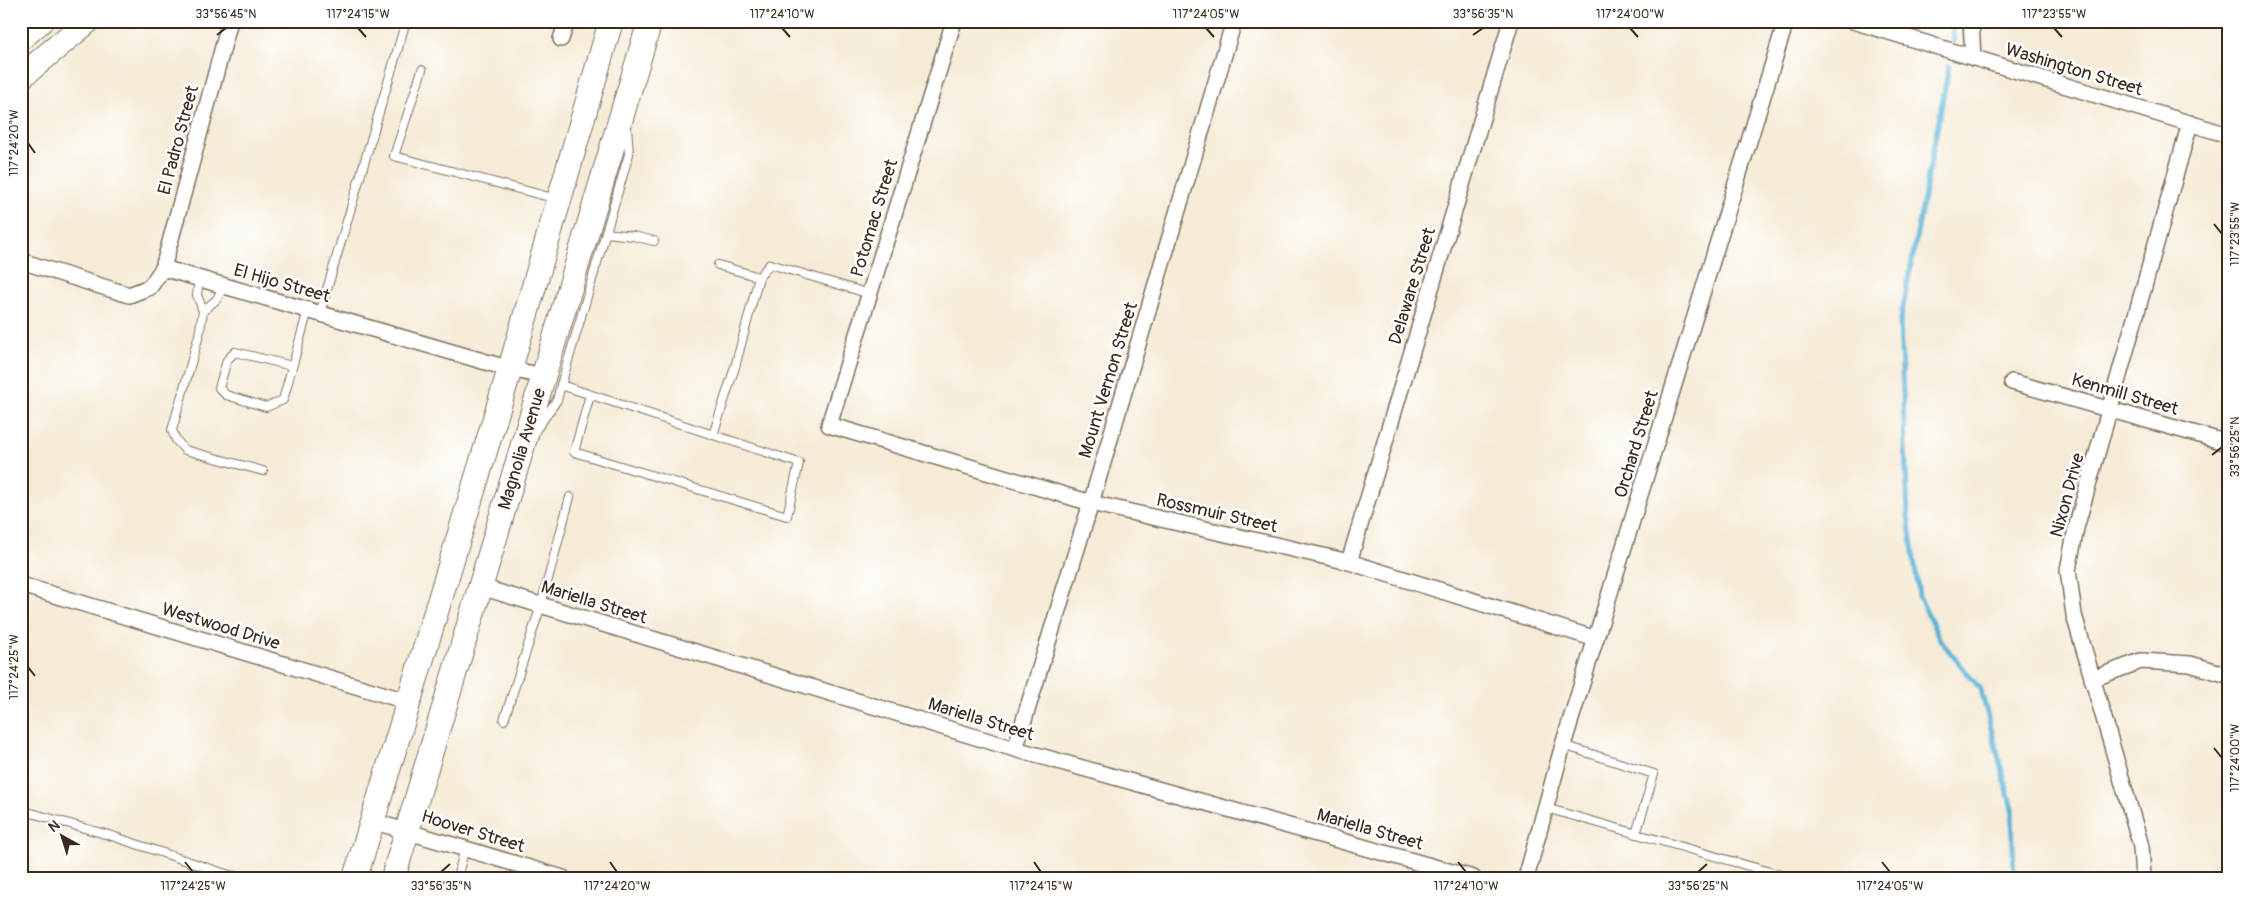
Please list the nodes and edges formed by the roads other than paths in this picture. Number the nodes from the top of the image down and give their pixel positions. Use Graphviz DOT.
graph roads {
  1 [pos="41,21"];
  2 [pos="88,21"];
  3 [pos="230,21"];
  4 [pos="406,21"];
  5 [pos="567,21"];
  6 [pos="612,21"];
  7 [pos="650,21"];
  8 [pos="954,21"];
  9 [pos="1234,21"];
  10 [pos="1511,21"];
  11 [pos="1786,21"];
  12 [pos="1853,21"];
  13 [pos="1971,21"];
  14 [pos="21,38"];
  15 [pos="561,39"];
  16 [pos="1973,58"];
  17 [pos="422,70"];
  18 [pos="21,78"];
  19 [pos="625,105"];
  20 [pos="2190,123"];
  21 [pos="2228,135"];
  22 [pos="559,200"];
  23 [pos="606,233"];
  24 [pos="654,241"];
  25 [pos="21,261"];
  26 [pos="718,265"];
  27 [pos="163,268"];
  28 [pos="759,277"];
  29 [pos="199,279"];
  30 [pos="224,286"];
  31 [pos="870,294"];
  32 [pos="203,311"];
  33 [pos="314,312"];
  34 [pos="292,366"];
  35 [pos="510,369"];
  36 [pos="552,381"];
  37 [pos="2012,382"];
  38 [pos="590,395"];
  39 [pos="2110,408"];
  40 [pos="829,425"];
  41 [pos="713,435"];
  42 [pos="2228,443"];
  43 [pos="263,471"];
  44 [pos="570,497"];
  45 [pos="1091,503"];
  46 [pos="1349,562"];
  47 [pos="21,585"];
  48 [pos="481,587"];
  49 [pos="541,606"];
  50 [pos="1596,639"];
  51 [pos="2228,675"];
  52 [pos="2092,679"];
  53 [pos="409,702"];
  54 [pos="504,720"];
  55 [pos="1563,745"];
  56 [pos="1015,750"];
  57 [pos="1546,808"];
  58 [pos="21,810"];
  59 [pos="372,821"];
  60 [pos="407,831"];
  61 [pos="1636,834"];
  62 [pos="465,848"];
  63 [pos="250,878"];
  64 [pos="355,878"];
  65 [pos="393,878"];
  66 [pos="457,878"];
  67 [pos="563,878"];
  68 [pos="1474,878"];
  69 [pos="1526,878"];
  70 [pos="1791,878"];
  71 [pos="2143,878"];
  1 -- 14 [label="main road"];
  2 -- 18 [label="main road"];
  3 -- 27 [label="street, El Padro Street"];
  4 -- 33 [label="lane"];
  5 -- 15 [label="street"];
  6 -- 22 [label="main road, Magnolia Avenue"];
  7 -- 19 [label="main road, Magnolia Avenue"];
  8 -- 31 [label="street, Potomac Street"];
  9 -- 45 [label="street, Mount Vernon Street"];
  10 -- 46 [label="street, Delaware Street"];
  11 -- 50 [label="street, Orchard Street"];
  12 -- 16 [label="street, Washington Street"];
  13 -- 16 [label="street"];
  16 -- 20 [label="street, Washington Street"];
  17 -- 22 [label="lane"];
  19 -- 23 [label="lane"];
  19 -- 36 [label="main road, Magnolia Avenue"];
  20 -- 21 [label="street, Washington Street"];
  20 -- 39 [label="street, Nixon Drive"];
  22 -- 35 [label="main road, Magnolia Avenue"];
  23 -- 24 [label="lane"];
  23 -- 36 [label="lane"];
  25 -- 27 [label="street"];
  26 -- 28 [label="lane"];
  27 -- 29 [label="street, El Hijo Street"];
  28 -- 31 [label="lane"];
  28 -- 41 [label="lane"];
  29 -- 30 [label="street, El Hijo Street"];
  29 -- 32 [label="lane"];
  30 -- 32 [label="lane"];
  30 -- 33 [label="street, El Hijo Street"];
  31 -- 40 [label="street, Potomac Street"];
  32 -- 43 [label="lane"];
  33 -- 34 [label="lane"];
  33 -- 35 [label="street, El Hijo Street"];
  34 -- 34 [label="lane"];
  35 -- 36 [label="street, El Hijo Street"];
  35 -- 53 [label="main road, Magnolia Avenue"];
  36 -- 38 [label="lane"];
  36 -- 48 [label="main road, Magnolia Avenue"];
  37 -- 39 [label="street, Kenmill Street"];
  38 -- 41 [label="lane"];
  38 -- 41 [label="lane"];
  39 -- 42 [label="street, Kenmill Street"];
  39 -- 52 [label="street, Nixon Drive"];
  40 -- 45 [label="street, Rossmuir Street"];
  44 -- 49 [label="lane"];
  45 -- 46 [label="street, Rossmuir Street"];
  45 -- 56 [label="street, Mount Vernon Street"];
  46 -- 50 [label="street, Rossmuir Street"];
  47 -- 53 [label="street, Westwood Drive"];
  48 -- 49 [label="street, Mariella Street"];
  48 -- 60 [label="main road, Magnolia Avenue"];
  49 -- 54 [label="lane"];
  49 -- 56 [label="street, Mariella Street"];
  50 -- 55 [label="street, Orchard Street"];
  51 -- 52 [label="street"];
  52 -- 71 [label="street, Nixon Drive"];
  53 -- 59 [label="main road, Magnolia Avenue"];
  55 -- 57 [label="street, Orchard Street"];
  55 -- 61 [label="lane"];
  56 -- 68 [label="street, Mariella Street"];
  57 -- 61 [label="lane"];
  57 -- 69 [label="street, Orchard Street"];
  58 -- 63 [label="lane"];
  59 -- 60 [label="street, Hoover Street"];
  59 -- 64 [label="main road, Magnolia Avenue"];
  60 -- 62 [label="street, Hoover Street"];
  60 -- 65 [label="main road, Magnolia Avenue"];
  61 -- 70 [label="lane"];
  62 -- 66 [label="lane"];
  62 -- 67 [label="street, Hoover Street"];
}
